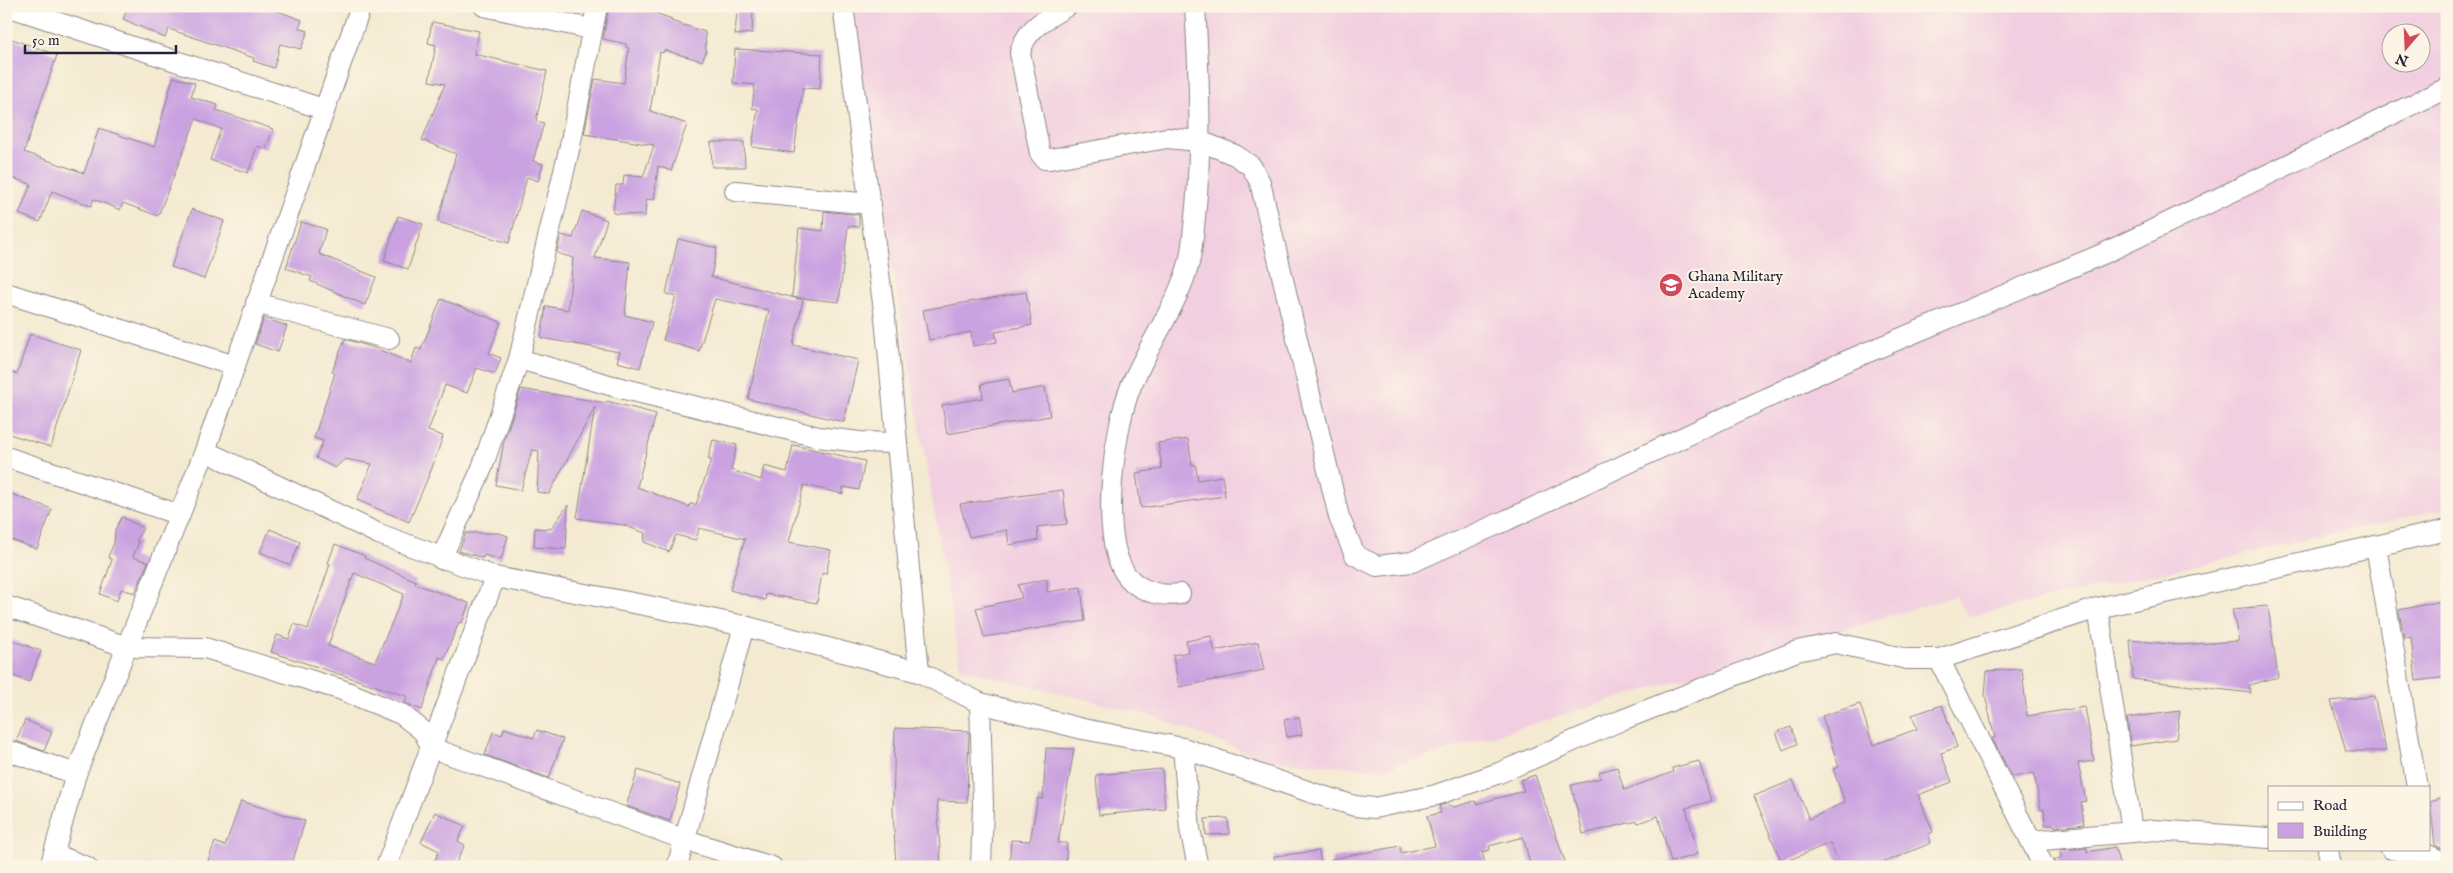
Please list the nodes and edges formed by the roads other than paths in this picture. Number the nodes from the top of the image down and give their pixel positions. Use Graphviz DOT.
graph roads {
  1 [pos="7,6"];
  2 [pos="360,6"];
  3 [pos="484,6"];
  4 [pos="597,6"];
  5 [pos="843,6"];
  6 [pos="1066,6"];
  7 [pos="1195,6"];
  8 [pos="591,29"];
  9 [pos="2447,88"];
  10 [pos="323,109"];
  11 [pos="1200,141"];
  12 [pos="735,191"];
  13 [pos="871,204"];
  14 [pos="6,293"];
  15 [pos="256,303"];
  16 [pos="389,339"];
  17 [pos="519,359"];
  18 [pos="234,366"];
  19 [pos="896,443"];
  20 [pos="205,451"];
  21 [pos="6,457"];
  22 [pos="180,515"];
  23 [pos="2447,530"];
  24 [pos="2376,546"];
  25 [pos="441,559"];
  26 [pos="495,577"];
  27 [pos="1180,594"];
  28 [pos="6,606"];
  29 [pos="2098,608"];
  30 [pos="744,626"];
  31 [pos="127,647"];
  32 [pos="1939,659"];
  33 [pos="919,672"];
  34 [pos="980,704"];
  35 [pos="432,748"];
  36 [pos="1183,748"];
  37 [pos="6,750"];
  38 [pos="76,774"];
  39 [pos="2417,786"];
  40 [pos="2132,830"];
  41 [pos="2268,838"];
  42 [pos="686,840"];
  43 [pos="2031,841"];
  44 [pos="2328,850"];
  45 [pos="2403,850"];
  46 [pos="2428,852"];
  47 [pos="52,860"];
  48 [pos="2447,864"];
  49 [pos="87,867"];
  50 [pos="386,867"];
  51 [pos="677,867"];
  52 [pos="772,867"];
  53 [pos="981,867"];
  54 [pos="1198,867"];
  55 [pos="2044,867"];
  56 [pos="2331,867"];
  1 -- 10 [label="street"];
  2 -- 10 [label="street"];
  3 -- 8 [label="street"];
  4 -- 8 [label="street"];
  5 -- 13 [label="street"];
  6 -- 11 [label="street"];
  7 -- 11 [label="street"];
  8 -- 17 [label="street"];
  9 -- 11 [label="street"];
  10 -- 15 [label="street"];
  11 -- 27 [label="street"];
  12 -- 13 [label="street"];
  13 -- 19 [label="street"];
  14 -- 18 [label="street"];
  15 -- 16 [label="street"];
  15 -- 18 [label="street"];
  17 -- 19 [label="street"];
  17 -- 25 [label="street"];
  18 -- 20 [label="street"];
  19 -- 33 [label="street"];
  20 -- 22 [label="street"];
  20 -- 25 [label="street"];
  21 -- 22 [label="street"];
  22 -- 31 [label="street"];
  23 -- 24 [label="street"];
  24 -- 29 [label="street"];
  24 -- 39 [label="street"];
  25 -- 26 [label="street"];
  26 -- 30 [label="street"];
  26 -- 35 [label="street"];
  28 -- 31 [label="street"];
  29 -- 32 [label="street"];
  29 -- 40 [label="street"];
  30 -- 33 [label="street"];
  30 -- 42 [label="street"];
  31 -- 35 [label="street"];
  31 -- 38 [label="street"];
  32 -- 36 [label="street"];
  32 -- 43 [label="street"];
  33 -- 34 [label="street"];
  34 -- 36 [label="street"];
  34 -- 53 [label="street"];
  35 -- 42 [label="street"];
  35 -- 50 [label="street"];
  36 -- 54 [label="street"];
  37 -- 38 [label="street"];
  38 -- 47 [label="street"];
  40 -- 41 [label="street"];
  40 -- 43 [label="street"];
  42 -- 51 [label="street"];
  42 -- 52 [label="street"];
  43 -- 55 [label="street"];
  44 -- 56 [label="street"];
  45 -- 46 [label="street"];
  46 -- 48 [label="street"];
  47 -- 49 [label="street"];
}
